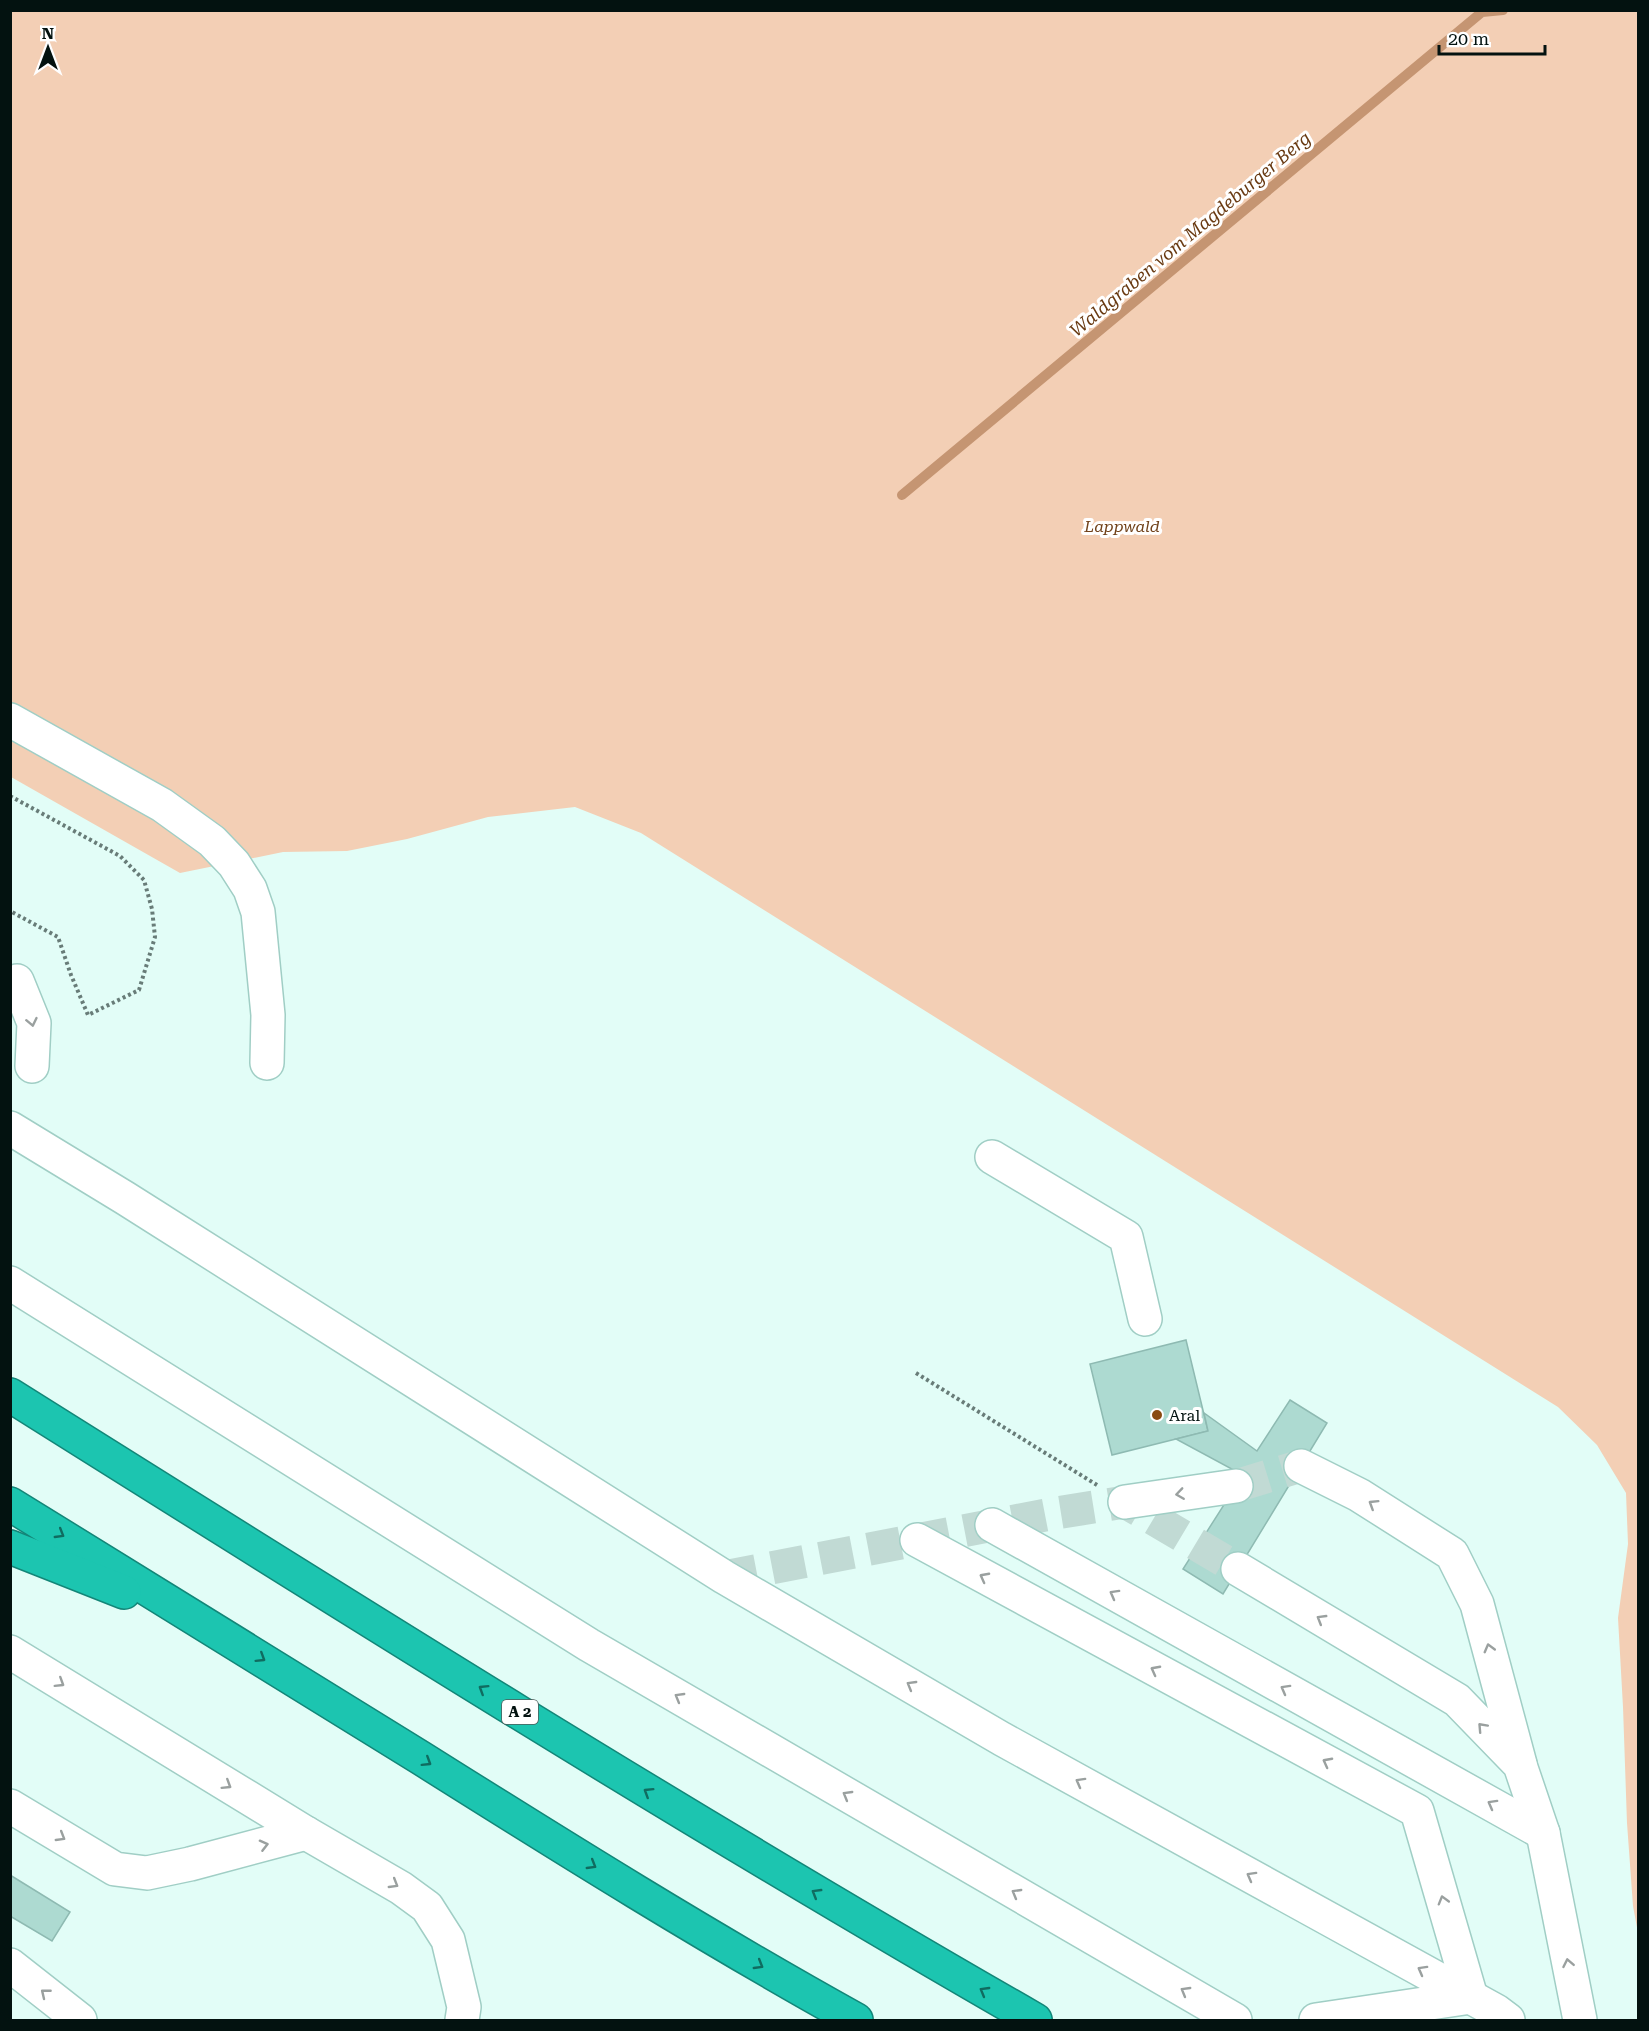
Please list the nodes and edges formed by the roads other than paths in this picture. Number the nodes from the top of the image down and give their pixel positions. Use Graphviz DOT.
graph roads {
  1 [pos="10,720"];
  2 [pos="17,981"];
  3 [pos="267,1063"];
  4 [pos="32,1066"];
  5 [pos="10,1128"];
  6 [pos="992,1157"];
  7 [pos="10,1283"];
  8 [pos="1145,1319"];
  9 [pos="10,1395"];
  10 [pos="1300,1466"];
  11 [pos="1236,1486"];
  12 [pos="1125,1502"];
  13 [pos="10,1504"];
  14 [pos="992,1526"];
  15 [pos="917,1540"];
  16 [pos="10,1547"];
  17 [pos="1238,1569"];
  18 [pos="212,1627"];
  19 [pos="10,1652"];
  20 [pos="1520,1766"];
  21 [pos="10,1806"];
  22 [pos="306,1833"];
  23 [pos="1543,1833"];
  24 [pos="10,1965"];
  25 [pos="1471,1996"];
  26 [pos="80,2020"];
  27 [pos="462,2020"];
  28 [pos="856,2020"];
  29 [pos="1035,2020"];
  30 [pos="1235,2020"];
  31 [pos="1316,2020"];
  32 [pos="1508,2020"];
  33 [pos="1580,2020"];
  1 -- 3 [label="lane"];
  2 -- 4 [label="lane, one-way"];
  25 -- 5 [label="lane, one-way"];
  6 -- 8 [label="lane"];
  30 -- 7 [label="lane, one-way"];
  29 -- 9 [label="highway, A 2, one-way"];
  20 -- 10 [label="lane, one-way"];
  11 -- 12 [label="lane, one-way"];
  13 -- 18 [label="highway, one-way"];
  23 -- 14 [label="lane, one-way"];
  25 -- 15 [label="lane, one-way"];
  16 -- 18 [label="highway"];
  20 -- 17 [label="lane, one-way"];
  18 -- 28 [label="highway, one-way"];
  19 -- 22 [label="lane, one-way"];
  20 -- 23 [label="lane"];
  21 -- 22 [label="lane, one-way"];
  22 -- 27 [label="lane, one-way"];
  33 -- 23 [label="lane, one-way"];
  26 -- 24 [label="lane, one-way"];
  25 -- 31 [label="lane"];
  25 -- 32 [label="lane"];
}
